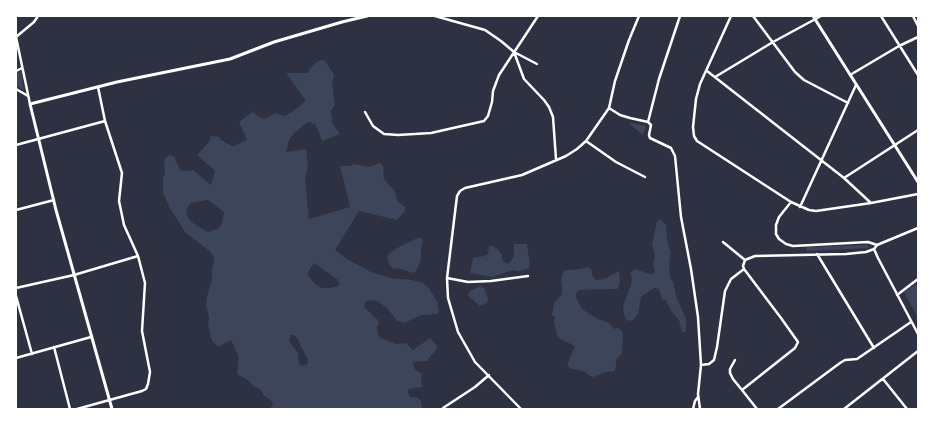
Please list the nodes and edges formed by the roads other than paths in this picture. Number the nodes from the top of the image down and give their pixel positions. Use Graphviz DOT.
graph roads {
  1 [pos="38,16"];
  2 [pos="367,16"];
  3 [pos="435,16"];
  4 [pos="538,16"];
  5 [pos="639,16"];
  6 [pos="680,16"];
  7 [pos="731,16"];
  8 [pos="753,16"];
  9 [pos="821,16"];
  10 [pos="881,16"];
  11 [pos="913,16"];
  12 [pos="814,18"];
  13 [pos="918,26"];
  14 [pos="16,37"];
  15 [pos="918,37"];
  16 [pos="773,42"];
  17 [pos="899,46"];
  18 [pos="514,52"];
  19 [pos="537,64"];
  20 [pos="22,68"];
  21 [pos="16,71"];
  22 [pos="707,71"];
  23 [pos="850,75"];
  24 [pos="918,75"];
  25 [pos="715,77"];
  26 [pos="856,85"];
  27 [pos="98,87"];
  28 [pos="16,89"];
  29 [pos="28,96"];
  30 [pos="848,103"];
  31 [pos="30,104"];
  32 [pos="609,108"];
  33 [pos="364,112"];
  34 [pos="105,120"];
  35 [pos="648,122"];
  36 [pos="918,130"];
  37 [pos="39,139"];
  38 [pos="586,141"];
  39 [pos="16,145"];
  40 [pos="896,145"];
  41 [pos="556,159"];
  42 [pos="822,160"];
  43 [pos="645,177"];
  44 [pos="844,178"];
  45 [pos="918,182"];
  46 [pos="918,194"];
  47 [pos="54,200"];
  48 [pos="791,202"];
  49 [pos="871,203"];
  50 [pos="800,207"];
  51 [pos="16,210"];
  52 [pos="918,228"];
  53 [pos="723,242"];
  54 [pos="877,245"];
  55 [pos="874,249"];
  56 [pos="817,254"];
  57 [pos="138,256"];
  58 [pos="745,260"];
  59 [pos="744,269"];
  60 [pos="74,275"];
  61 [pos="528,276"];
  62 [pos="447,278"];
  63 [pos="918,279"];
  64 [pos="16,288"];
  65 [pos="897,295"];
  66 [pos="16,296"];
  67 [pos="911,322"];
  68 [pos="918,334"];
  69 [pos="91,337"];
  70 [pos="54,347"];
  71 [pos="874,348"];
  72 [pos="918,351"];
  73 [pos="32,354"];
  74 [pos="16,358"];
  75 [pos="735,360"];
  76 [pos="701,365"];
  77 [pos="489,375"];
  78 [pos="883,378"];
  79 [pos="742,390"];
  80 [pos="698,397"];
  81 [pos="109,400"];
  82 [pos="443,408"];
  83 [pos="70,409"];
  84 [pos="77,409"];
  85 [pos="112,409"];
  86 [pos="521,409"];
  87 [pos="693,409"];
  88 [pos="700,409"];
  89 [pos="757,409"];
  90 [pos="778,409"];
  91 [pos="844,409"];
  92 [pos="907,409"];
  1 -- 14 [label="street"];
  2 -- 27 [label="street"];
  3 -- 18 [label="street"];
  4 -- 18 [label="street"];
  5 -- 32 [label="street"];
  6 -- 35 [label="street"];
  7 -- 22 [label="street"];
  8 -- 16 [label="street"];
  9 -- 12 [label="street"];
  10 -- 17 [label="street"];
  11 -- 13 [label="street"];
  12 -- 16 [label="street"];
  12 -- 23 [label="street"];
  14 -- 20 [label="street"];
  15 -- 17 [label="street"];
  16 -- 25 [label="street"];
  16 -- 30 [label="street"];
  17 -- 23 [label="street"];
  17 -- 24 [label="street"];
  18 -- 19 [label="street"];
  18 -- 33 [label="street"];
  18 -- 41 [label="street"];
  20 -- 21 [label="street"];
  20 -- 29 [label="street"];
  22 -- 25 [label="street"];
  22 -- 48 [label="street"];
  23 -- 26 [label="street"];
  25 -- 42 [label="street"];
  26 -- 30 [label="street"];
  26 -- 40 [label="street"];
  27 -- 31 [label="street"];
  27 -- 34 [label="street"];
  28 -- 29 [label="street"];
  29 -- 31 [label="street"];
  30 -- 42 [label="street"];
  31 -- 37 [label="street"];
  32 -- 35 [label="street"];
  32 -- 38 [label="street"];
  34 -- 37 [label="street"];
  34 -- 57 [label="street"];
  35 -- 76 [label="street"];
  36 -- 40 [label="street"];
  37 -- 39 [label="street"];
  37 -- 47 [label="street"];
  38 -- 41 [label="street"];
  38 -- 43 [label="street"];
  40 -- 44 [label="street"];
  40 -- 45 [label="street"];
  41 -- 62 [label="street"];
  42 -- 44 [label="street"];
  42 -- 50 [label="street"];
  44 -- 49 [label="street"];
  46 -- 49 [label="street"];
  47 -- 51 [label="street"];
  47 -- 60 [label="street"];
  48 -- 50 [label="street"];
  48 -- 54 [label="street"];
  49 -- 50 [label="street"];
  52 -- 54 [label="street"];
  53 -- 58 [label="street"];
  54 -- 55 [label="street"];
  55 -- 56 [label="street"];
  55 -- 65 [label="street"];
  56 -- 58 [label="street"];
  56 -- 71 [label="street"];
  57 -- 60 [label="street"];
  57 -- 81 [label="street"];
  58 -- 59 [label="street"];
  59 -- 76 [label="street"];
  59 -- 79 [label="street"];
  60 -- 64 [label="street"];
  60 -- 69 [label="street"];
  61 -- 62 [label="street"];
  62 -- 77 [label="street"];
  63 -- 65 [label="street"];
  65 -- 67 [label="street"];
  66 -- 73 [label="street"];
  67 -- 68 [label="street"];
  67 -- 71 [label="street"];
  69 -- 70 [label="street"];
  69 -- 81 [label="street"];
  70 -- 73 [label="street"];
  70 -- 83 [label="street"];
  71 -- 90 [label="street"];
  72 -- 78 [label="street"];
  73 -- 74 [label="street"];
  75 -- 79 [label="street"];
  76 -- 80 [label="street"];
  77 -- 82 [label="street"];
  77 -- 86 [label="street"];
  78 -- 91 [label="street"];
  78 -- 92 [label="street"];
  79 -- 89 [label="street"];
  80 -- 87 [label="street"];
  80 -- 88 [label="street"];
  81 -- 84 [label="street"];
  81 -- 85 [label="street"];
}
